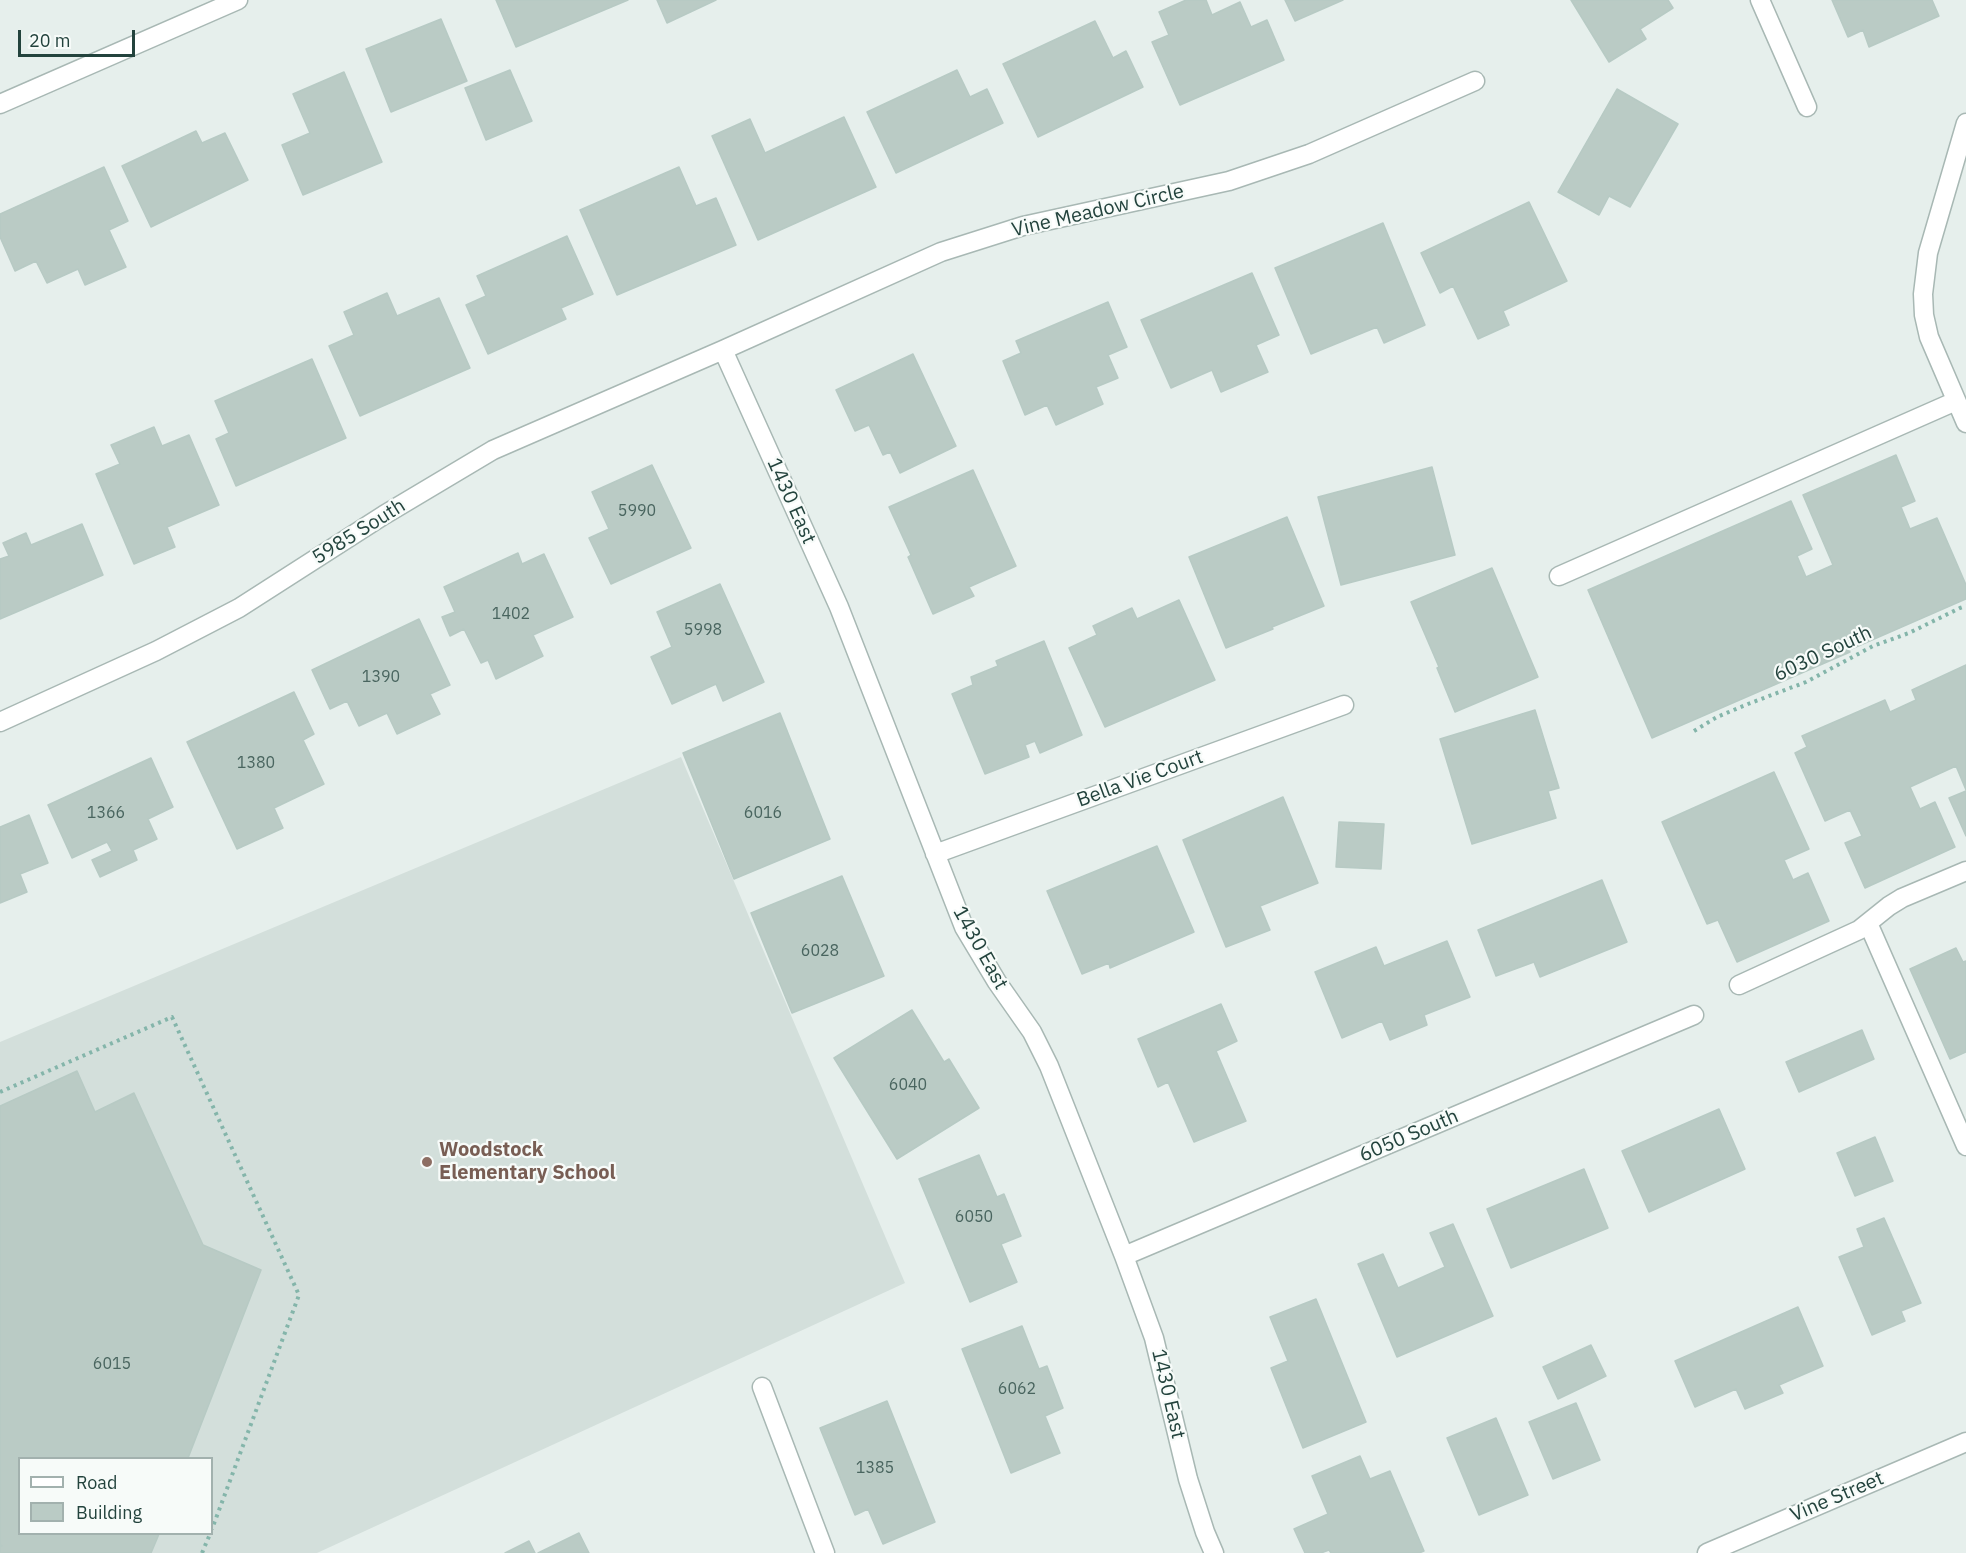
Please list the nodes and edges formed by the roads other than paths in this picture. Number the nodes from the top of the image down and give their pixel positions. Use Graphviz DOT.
graph roads {
  1 [pos="238,0"];
  2 [pos="1760,0"];
  3 [pos="1475,81"];
  4 [pos="0,104"];
  5 [pos="1807,107"];
  6 [pos="1966,123"];
  7 [pos="723,350"];
  8 [pos="1956,401"];
  9 [pos="1966,423"];
  10 [pos="1558,576"];
  11 [pos="1344,705"];
  12 [pos="0,722"];
  13 [pos="935,854"];
  14 [pos="1966,871"];
  15 [pos="1868,923"];
  16 [pos="1739,985"];
  17 [pos="1694,1015"];
  18 [pos="1966,1146"];
  19 [pos="1124,1257"];
  20 [pos="762,1387"];
  21 [pos="1966,1442"];
  22 [pos="825,1553"];
  23 [pos="1214,1553"];
  24 [pos="1707,1553"];
  1 -- 4 [label="street"];
  2 -- 5 [label="street"];
  3 -- 7 [label="street, Vine Meadow Circle"];
  6 -- 8 [label="street"];
  7 -- 12 [label="street, 5985 South"];
  7 -- 13 [label="street, 1430 East"];
  8 -- 9 [label="street"];
  8 -- 10 [label="street"];
  11 -- 13 [label="street, Bella Vie Court"];
  13 -- 19 [label="street, 1430 East"];
  14 -- 15 [label="street"];
  15 -- 16 [label="street"];
  15 -- 18 [label="street"];
  17 -- 19 [label="street, 6050 South"];
  19 -- 23 [label="street, 1430 East"];
  20 -- 22 [label="street"];
  21 -- 24 [label="street, Vine Street"];
}
